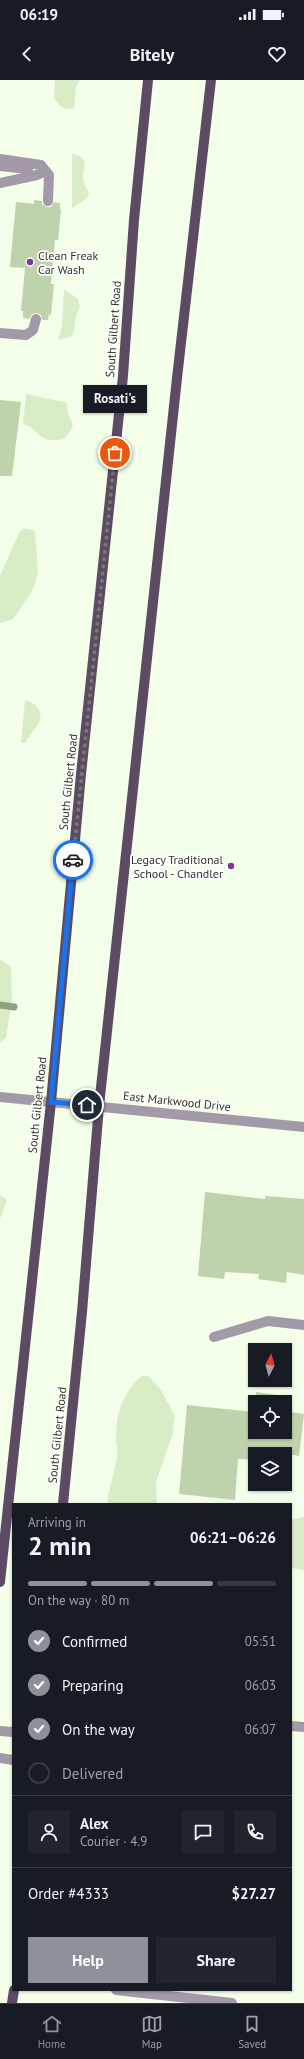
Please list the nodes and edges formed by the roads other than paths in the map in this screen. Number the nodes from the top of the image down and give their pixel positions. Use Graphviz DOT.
graph roads {
  1 [pos="148,80"];
  2 [pos="211,80"];
  3 [pos="0,159"];
  4 [pos="0,166"];
  5 [pos="0,172"];
  6 [pos="41,173"];
  7 [pos="0,178"];
  8 [pos="25,178"];
  9 [pos="0,183"];
  10 [pos="48,201"];
  11 [pos="36,319"];
  12 [pos="0,334"];
  13 [pos="0,1097"];
  14 [pos="51,1102"];
  15 [pos="100,1106"];
  16 [pos="304,1127"];
  17 [pos="304,1325"];
  18 [pos="214,1337"];
  19 [pos="63,1503"];
  20 [pos="0,1582"];
  21 [pos="292,1726"];
  22 [pos="304,1727"];
  23 [pos="0,1730"];
  24 [pos="12,1732"];
  25 [pos="0,1758"];
  26 [pos="12,1760"];
  27 [pos="14,1991"];
  28 [pos="125,1991"];
  29 [pos="12,2003"];
  30 [pos="232,2003"];
  1 -- 14 [label="main road, South Gilbert Road"];
  2 -- 15 [label="main road, South Gilbert Road"];
  3 -- 6 [label="street"];
  4 -- 6 [label="street"];
  5 -- 6 [label="street"];
  6 -- 8 [label="street"];
  6 -- 10 [label="street"];
  7 -- 8 [label="street"];
  8 -- 9 [label="street"];
  11 -- 12 [label="street"];
  13 -- 14 [label="street, East Markwood Drive"];
  14 -- 15 [label="street, East Markwood Drive"];
  14 -- 20 [label="main road, South Gilbert Road"];
  15 -- 16 [label="street, East Markwood Drive"];
  15 -- 19 [label="main road, South Gilbert Road"];
  17 -- 18 [label="street"];
  21 -- 22 [label="street"];
  23 -- 24 [label="street"];
  25 -- 26 [label="street"];
  27 -- 29 [label="main road"];
  28 -- 30 [label="street"];
}
